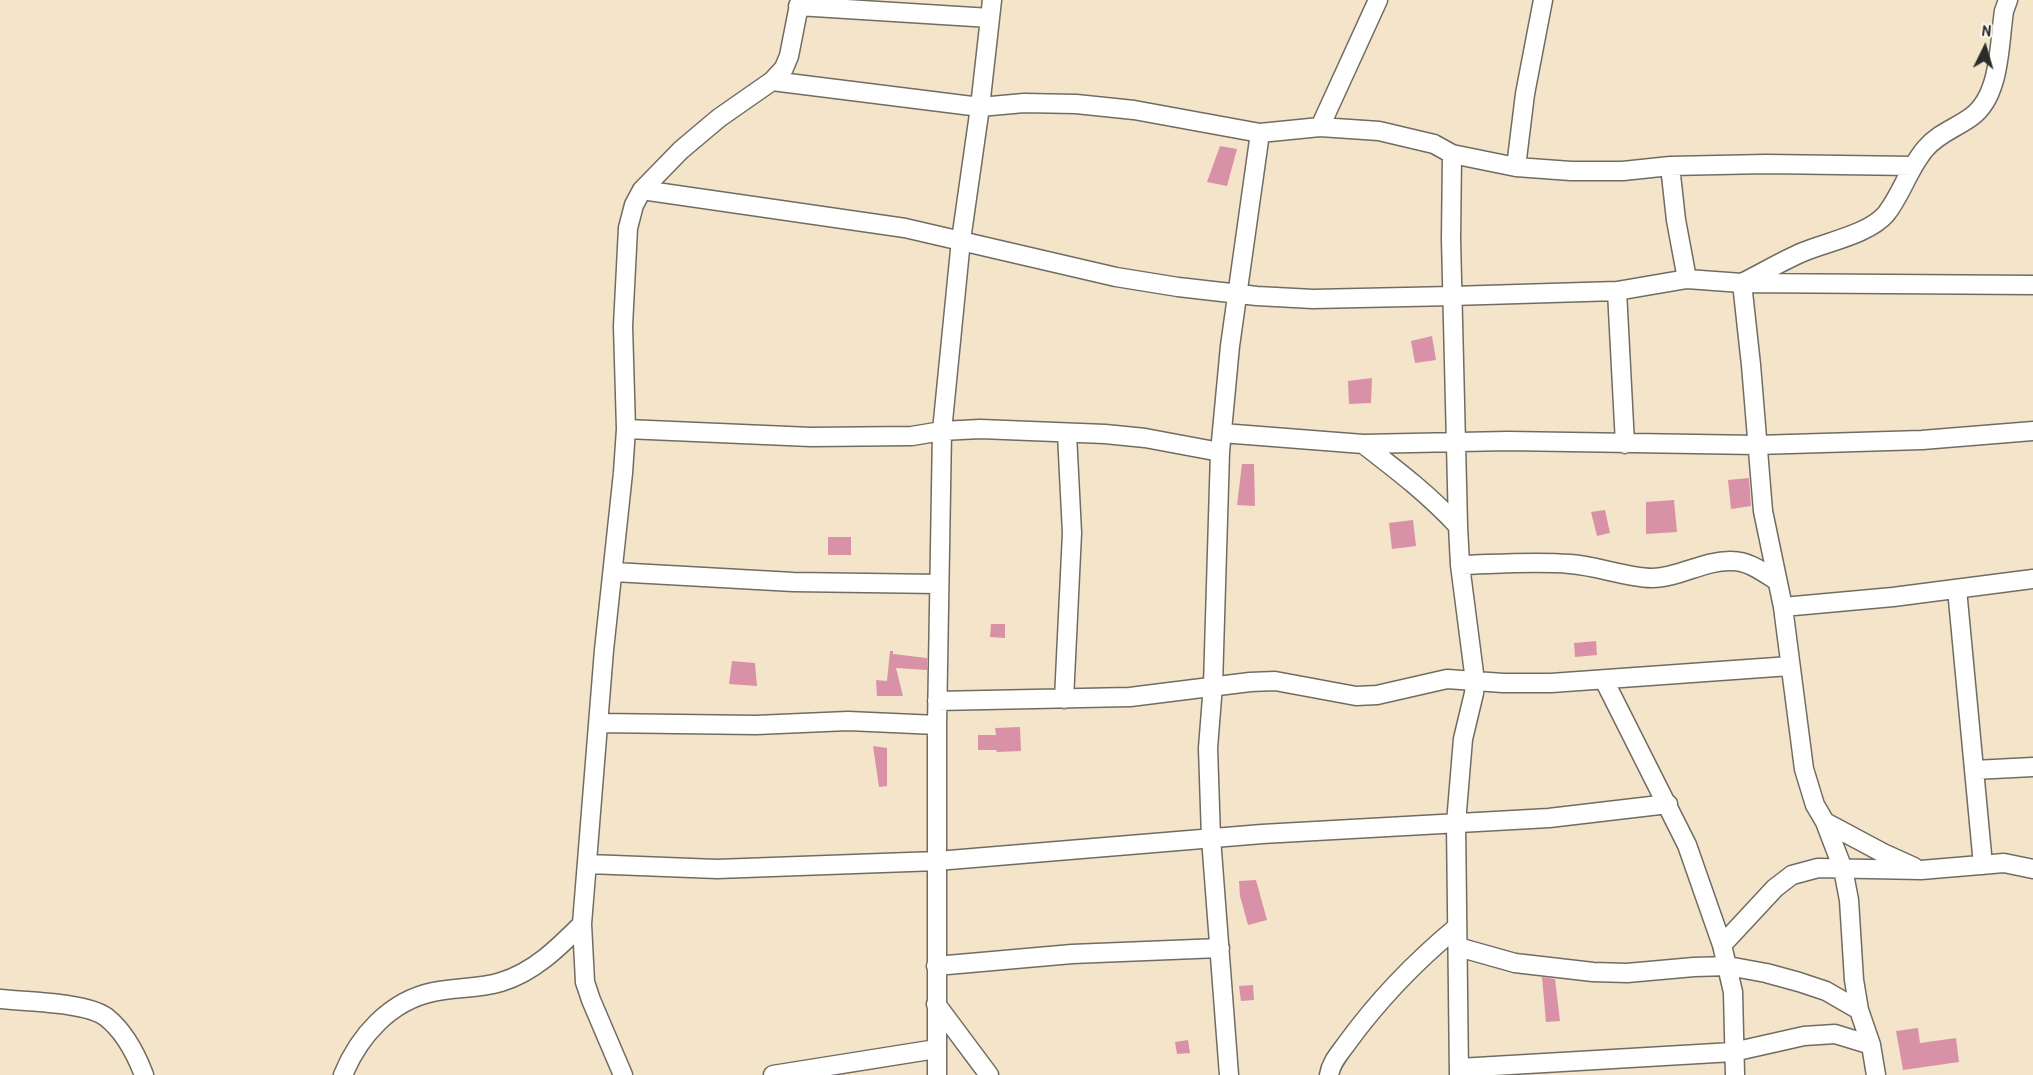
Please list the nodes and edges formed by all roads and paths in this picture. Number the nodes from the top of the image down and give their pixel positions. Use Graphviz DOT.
graph roads {
  1 [pos="1378,0"];
  2 [pos="1543,0"];
  3 [pos="2008,0"];
  4 [pos="799,3"];
  5 [pos="991,9"];
  6 [pos="772,81"];
  7 [pos="980,107"];
  8 [pos="1320,127"];
  9 [pos="1260,133"];
  10 [pos="1452,154"];
  11 [pos="1670,166"];
  12 [pos="1913,166"];
  13 [pos="1516,167"];
  14 [pos="642,190"];
  15 [pos="961,240"];
  16 [pos="1687,279"];
  17 [pos="1742,283"];
  18 [pos="2033,285"];
  19 [pos="1617,291"];
  20 [pos="1237,294"];
  21 [pos="1452,296"];
  22 [pos="626,429"];
  23 [pos="942,431"];
  24 [pos="2033,431"];
  25 [pos="1222,433"];
  26 [pos="1067,434"];
  27 [pos="1456,442"];
  28 [pos="1363,444"];
  29 [pos="1625,444"];
  30 [pos="1757,446"];
  31 [pos="1220,452"];
  32 [pos="1458,526"];
  33 [pos="1460,566"];
  34 [pos="614,572"];
  35 [pos="2033,579"];
  36 [pos="1777,581"];
  37 [pos="939,584"];
  38 [pos="1957,589"];
  39 [pos="1783,607"];
  40 [pos="1790,666"];
  41 [pos="1604,680"];
  42 [pos="1475,681"];
  43 [pos="1213,685"];
  44 [pos="1064,699"];
  45 [pos="937,700"];
  46 [pos="598,723"];
  47 [pos="937,725"];
  48 [pos="2033,767"];
  49 [pos="1974,770"];
  50 [pos="1668,804"];
  51 [pos="1825,822"];
  52 [pos="1456,823"];
  53 [pos="1211,838"];
  54 [pos="937,861"];
  55 [pos="588,864"];
  56 [pos="1983,865"];
  57 [pos="1843,869"];
  58 [pos="2033,869"];
  59 [pos="1921,870"];
  60 [pos="582,924"];
  61 [pos="1457,927"];
  62 [pos="1722,945"];
  63 [pos="1458,947"];
  64 [pos="1220,948"];
  65 [pos="936,966"];
  66 [pos="1728,966"];
  67 [pos="0,999"];
  68 [pos="936,1004"];
  69 [pos="1859,1010"];
  70 [pos="1871,1045"];
  71 [pos="936,1049"];
  72 [pos="1733,1052"];
  73 [pos="1459,1071"];
  74 [pos="144,1075"];
  75 [pos="343,1075"];
  76 [pos="623,1075"];
  77 [pos="773,1075"];
  78 [pos="937,1075"];
  79 [pos="989,1075"];
  80 [pos="1229,1075"];
  81 [pos="1329,1075"];
  82 [pos="1735,1075"];
  83 [pos="1876,1075"];
  1 -- 8 [label="street"];
  2 -- 13 [label="street"];
  3 -- 12 [label="street"];
  4 -- 5 [label="street"];
  4 -- 6 [label="street"];
  5 -- 7 [label="street"];
  6 -- 7 [label="street"];
  6 -- 14 [label="street"];
  7 -- 9 [label="street"];
  7 -- 15 [label="street"];
  8 -- 9 [label="street"];
  8 -- 10 [label="street"];
  9 -- 20 [label="street"];
  10 -- 13 [label="street"];
  10 -- 21 [label="street"];
  11 -- 12 [label="street"];
  11 -- 13 [label="street"];
  11 -- 16 [label="street"];
  12 -- 17 [label="street"];
  14 -- 15 [label="street"];
  14 -- 22 [label="street"];
  15 -- 20 [label="street"];
  15 -- 23 [label="street"];
  16 -- 17 [label="street"];
  16 -- 19 [label="street"];
  17 -- 18 [label="street"];
  17 -- 30 [label="street"];
  19 -- 21 [label="street"];
  19 -- 29 [label="street"];
  20 -- 21 [label="street"];
  20 -- 25 [label="street"];
  21 -- 27 [label="street"];
  22 -- 23 [label="street"];
  22 -- 34 [label="street"];
  23 -- 26 [label="street"];
  23 -- 37 [label="street"];
  24 -- 30 [label="street"];
  25 -- 28 [label="street"];
  25 -- 31 [label="street"];
  26 -- 31 [label="street"];
  26 -- 44 [label="street"];
  27 -- 28 [label="street"];
  27 -- 29 [label="street"];
  27 -- 32 [label="street"];
  28 -- 32 [label="street"];
  29 -- 30 [label="street"];
  30 -- 36 [label="street"];
  31 -- 43 [label="street"];
  32 -- 33 [label="street"];
  33 -- 36 [label="street"];
  33 -- 42 [label="street"];
  34 -- 37 [label="street"];
  34 -- 46 [label="street"];
  35 -- 38 [label="street"];
  36 -- 39 [label="street"];
  37 -- 45 [label="street"];
  38 -- 39 [label="street"];
  38 -- 49 [label="street"];
  39 -- 40 [label="street"];
  40 -- 41 [label="street"];
  40 -- 51 [label="street"];
  41 -- 42 [label="street"];
  41 -- 50 [label="street"];
  42 -- 43 [label="street"];
  42 -- 52 [label="street"];
  43 -- 44 [label="street"];
  43 -- 53 [label="street"];
  44 -- 45 [label="street"];
  45 -- 47 [label="street"];
  46 -- 47 [label="street"];
  46 -- 55 [label="street"];
  47 -- 54 [label="street"];
  48 -- 49 [label="street"];
  49 -- 56 [label="street"];
  50 -- 52 [label="street"];
  50 -- 62 [label="street"];
  51 -- 57 [label="street"];
  51 -- 59 [label="street"];
  52 -- 53 [label="street"];
  52 -- 61 [label="street"];
  53 -- 54 [label="street"];
  53 -- 64 [label="street"];
  54 -- 55 [label="street"];
  54 -- 65 [label="street"];
  55 -- 60 [label="street"];
  56 -- 58 [label="street"];
  56 -- 59 [label="street"];
  57 -- 59 [label="street"];
  57 -- 62 [label="street"];
  57 -- 69 [label="street"];
  60 -- 75 [label="street"];
  60 -- 76 [label="street"];
  61 -- 63 [label="street"];
  61 -- 81 [label="street"];
  62 -- 66 [label="street"];
  63 -- 66 [label="street"];
  63 -- 73 [label="street"];
  64 -- 65 [label="street"];
  64 -- 80 [label="street"];
  65 -- 68 [label="street"];
  66 -- 69 [label="street"];
  66 -- 72 [label="street"];
  67 -- 74 [label="street"];
  68 -- 71 [label="street"];
  68 -- 79 [label="street"];
  69 -- 70 [label="street"];
  70 -- 72 [label="street"];
  70 -- 83 [label="street"];
  71 -- 77 [label="street"];
  71 -- 78 [label="street"];
  72 -- 73 [label="street"];
  72 -- 82 [label="street"];
}
